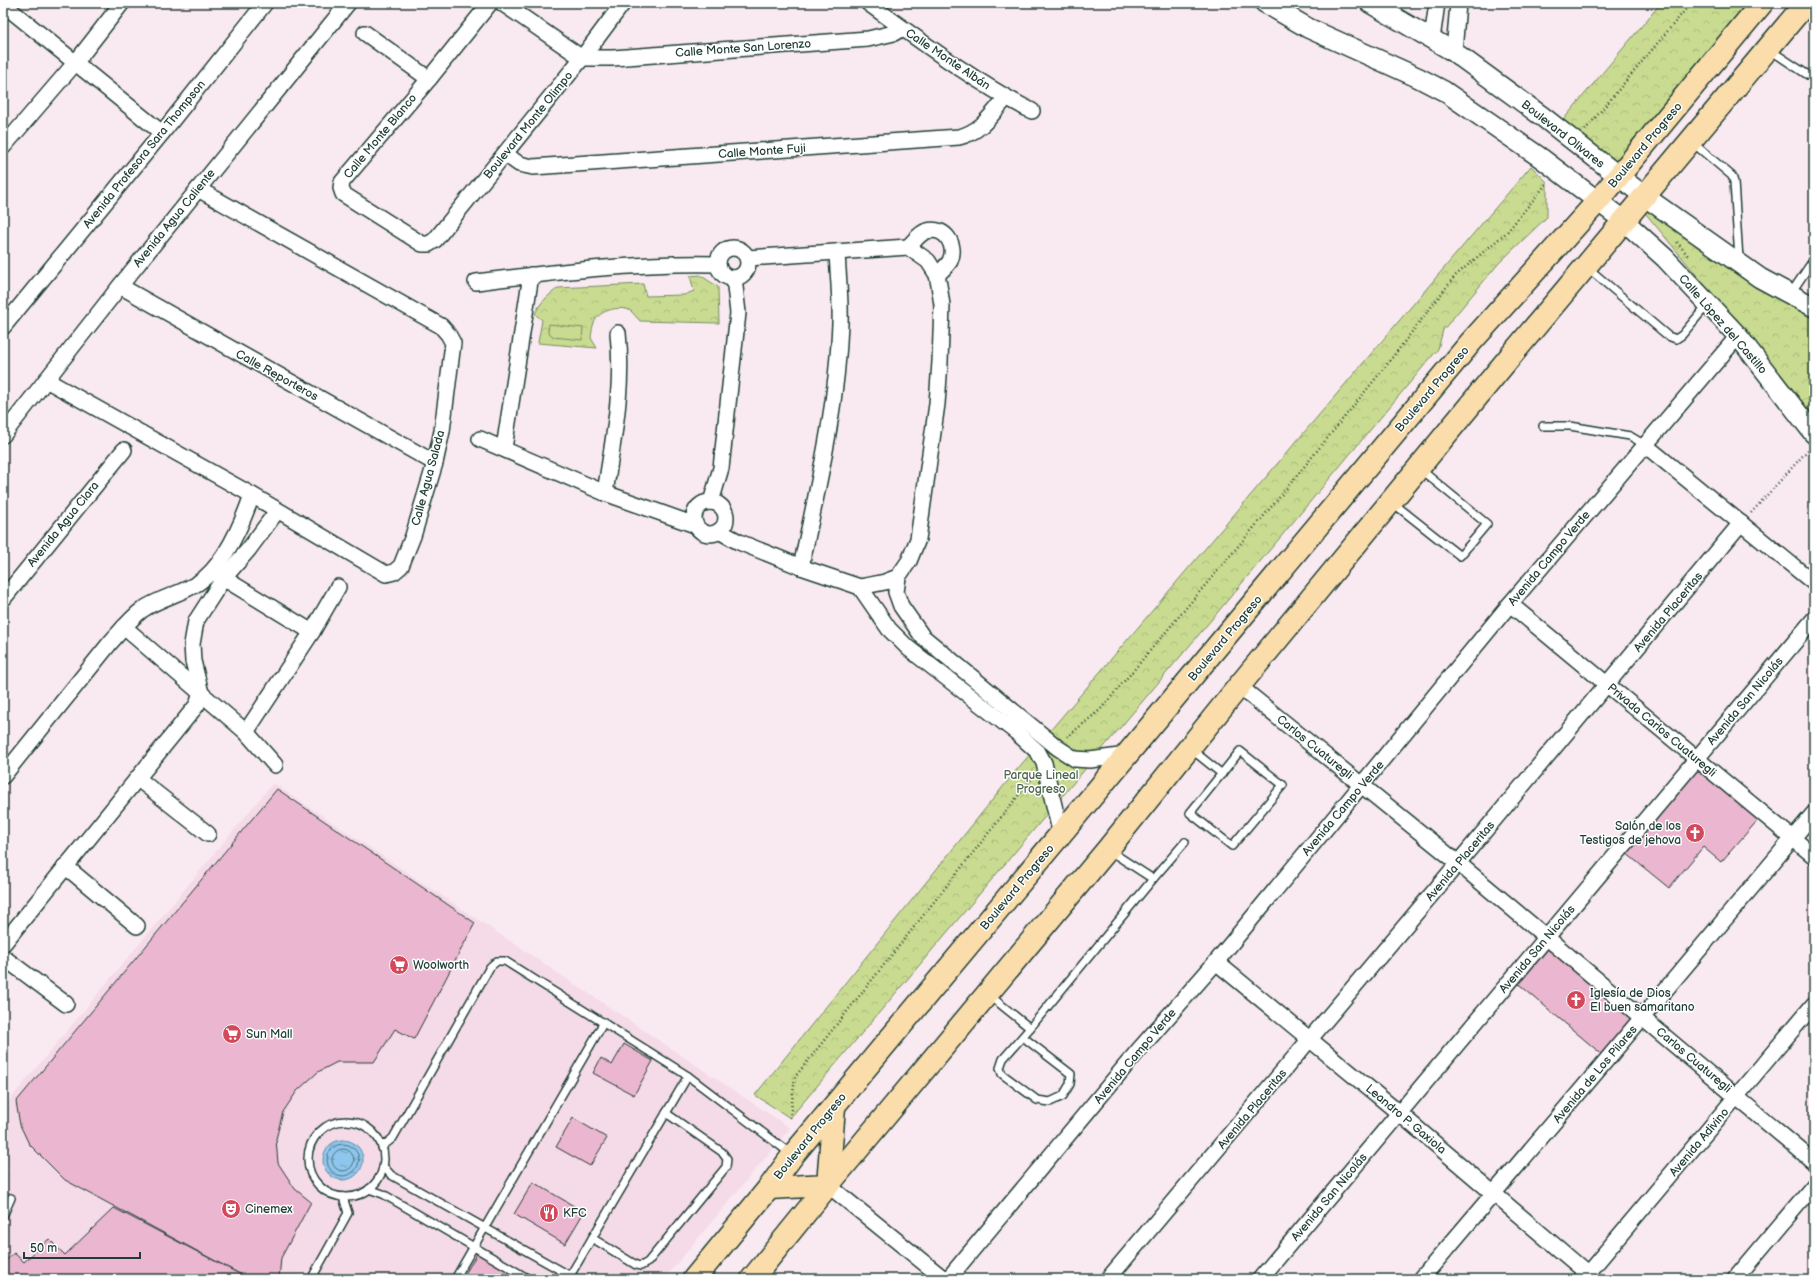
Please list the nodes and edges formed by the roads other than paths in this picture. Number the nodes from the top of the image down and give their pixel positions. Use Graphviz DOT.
graph roads {
  1 [pos="122,3"];
  2 [pos="265,3"];
  3 [pos="348,3"];
  4 [pos="490,3"];
  5 [pos="502,3"];
  6 [pos="623,3"];
  7 [pos="868,3"];
  8 [pos="1265,3"];
  9 [pos="1370,3"];
  10 [pos="1437,3"];
  11 [pos="1458,3"];
  12 [pos="1762,3"];
  13 [pos="3,4"];
  14 [pos="1807,10"];
  15 [pos="902,28"];
  16 [pos="365,33"];
  17 [pos="1432,39"];
  18 [pos="1769,48"];
  19 [pos="1454,52"];
  20 [pos="582,58"];
  21 [pos="76,62"];
  22 [pos="429,79"];
  23 [pos="1814,79"];
  24 [pos="1006,98"];
  25 [pos="1032,111"];
  26 [pos="162,133"];
  27 [pos="1690,141"];
  28 [pos="3,147"];
  29 [pos="505,154"];
  30 [pos="1619,177"];
  31 [pos="198,189"];
  32 [pos="1644,196"];
  33 [pos="1598,201"];
  34 [pos="1624,221"];
  35 [pos="429,244"];
  36 [pos="908,247"];
  37 [pos="837,252"];
  38 [pos="748,258"];
  39 [pos="1814,259"];
  40 [pos="718,264"];
  41 [pos="1740,264"];
  42 [pos="1586,266"];
  43 [pos="531,275"];
  44 [pos="937,275"];
  45 [pos="734,278"];
  46 [pos="476,282"];
  47 [pos="120,286"];
  48 [pos="1790,295"];
  49 [pos="22,303"];
  50 [pos="1708,304"];
  51 [pos="1814,307"];
  52 [pos="3,316"];
  53 [pos="3,327"];
  54 [pos="618,334"];
  55 [pos="1738,336"];
  56 [pos="46,380"];
  57 [pos="1543,426"];
  58 [pos="3,435"];
  59 [pos="480,439"];
  60 [pos="1811,442"];
  61 [pos="1645,445"];
  62 [pos="504,448"];
  63 [pos="124,450"];
  64 [pos="435,463"];
  65 [pos="1418,468"];
  66 [pos="605,493"];
  67 [pos="252,496"];
  68 [pos="711,502"];
  69 [pos="1391,502"];
  70 [pos="277,511"];
  71 [pos="1741,523"];
  72 [pos="695,525"];
  73 [pos="241,526"];
  74 [pos="719,531"];
  75 [pos="258,537"];
  76 [pos="801,567"];
  77 [pos="218,575"];
  78 [pos="898,577"];
  79 [pos="1814,583"];
  80 [pos="338,587"];
  81 [pos="860,587"];
  82 [pos="3,599"];
  83 [pos="1510,604"];
  84 [pos="1814,619"];
  85 [pos="124,627"];
  86 [pos="312,632"];
  87 [pos="922,636"];
  88 [pos="908,648"];
  89 [pos="1607,684"];
  90 [pos="1239,686"];
  91 [pos="201,693"];
  92 [pos="1017,724"];
  93 [pos="246,732"];
  94 [pos="1190,748"];
  95 [pos="1127,755"];
  96 [pos="1696,758"];
  97 [pos="275,765"];
  98 [pos="1222,774"];
  99 [pos="3,776"];
  100 [pos="137,778"];
  101 [pos="1362,786"];
  102 [pos="1814,813"];
  103 [pos="208,834"];
  104 [pos="1061,835"];
  105 [pos="1793,838"];
  106 [pos="1185,842"];
  107 [pos="1108,849"];
  108 [pos="1814,856"];
  109 [pos="1458,863"];
  110 [pos="65,866"];
  111 [pos="1153,879"];
  112 [pos="137,926"];
  113 [pos="1547,937"];
  114 [pos="3,944"];
  115 [pos="3,958"];
  116 [pos="1216,962"];
  117 [pos="987,994"];
  118 [pos="66,1004"];
  119 [pos="1814,1004"];
  120 [pos="1643,1017"];
  121 [pos="604,1022"];
  122 [pos="1030,1028"];
  123 [pos="1023,1037"];
  124 [pos="1309,1040"];
  125 [pos="688,1076"];
  126 [pos="1737,1096"];
  127 [pos="834,1107"];
  128 [pos="666,1113"];
  129 [pos="1399,1113"];
  130 [pos="382,1148"];
  131 [pos="793,1155"];
  132 [pos="1814,1162"];
  133 [pos="383,1166"];
  134 [pos="828,1185"];
  135 [pos="1814,1185"];
  136 [pos="769,1188"];
  137 [pos="370,1189"];
  138 [pos="1493,1193"];
  139 [pos="344,1197"];
  140 [pos="11,1198"];
  141 [pos="3,1216"];
  142 [pos="485,1228"];
  143 [pos="592,1238"];
  144 [pos="474,1246"];
  145 [pos="1588,1277"];
  146 [pos="571,1278"];
  147 [pos="313,1279"];
  148 [pos="455,1279"];
  149 [pos="529,1279"];
  150 [pos="694,1279"];
  151 [pos="752,1279"];
  152 [pos="944,1279"];
  153 [pos="948,1279"];
  154 [pos="1108,1279"];
  155 [pos="1260,1279"];
  156 [pos="1421,1279"];
  157 [pos="1735,1279"];
  1 -- 21 [label="street"];
  2 -- 26 [label="street, Avenida Profesora Sara Thompson"];
  3 -- 31 [label="street, Avenida Agua Caliente"];
  4 -- 22 [label="street, Calle Monte Blanco"];
  5 -- 20 [label="street"];
  6 -- 20 [label="street, Boulevard Monte Olimpo"];
  7 -- 15 [label="street, Calle Monte Albán"];
  8 -- 33 [label="street"];
  9 -- 17 [label="street, Boulevard Olivares"];
  10 -- 17 [label="street"];
  11 -- 19 [label="street"];
  12 -- 30 [label="main road, Boulevard Progreso"];
  13 -- 21 [label="street"];
  14 -- 18 [label="main road"];
  15 -- 20 [label="street, Calle Monte San Lorenzo"];
  15 -- 24 [label="street, Calle Monte Albán"];
  16 -- 22 [label="street"];
  17 -- 19 [label="street, Boulevard Olivares"];
  18 -- 23 [label="lane"];
  18 -- 27 [label="main road"];
  19 -- 30 [label="street, Boulevard Olivares"];
  20 -- 29 [label="street, Boulevard Monte Olimpo"];
  21 -- 26 [label="street"];
  21 -- 28 [label="street"];
  22 -- 35 [label="street, Calle Monte Blanco"];
  24 -- 25 [label="street, Calle Monte Albán"];
  24 -- 29 [label="street, Calle Monte Fuji"];
  26 -- 49 [label="street, Avenida Profesora Sara Thompson"];
  27 -- 32 [label="main road"];
  27 -- 41 [label="lane"];
  29 -- 35 [label="street, Boulevard Monte Olimpo"];
  30 -- 32 [label="street, Boulevard Olivares"];
  30 -- 33 [label="main road, Boulevard Progreso"];
  31 -- 47 [label="street, Avenida Agua Caliente"];
  31 -- 64 [label="street, Calle Agua Salada"];
  32 -- 34 [label="main road"];
  32 -- 41 [label="street, Boulevard Olivares"];
  33 -- 34 [label="street"];
  33 -- 95 [label="main road, Boulevard Progreso"];
  34 -- 42 [label="main road"];
  34 -- 50 [label="street, Calle López del Castillo"];
  36 -- 37 [label="street"];
  36 -- 44 [label="street"];
  36 -- 44 [label="street"];
  37 -- 38 [label="street"];
  37 -- 76 [label="street"];
  38 -- 40 [label="street"];
  38 -- 45 [label="street"];
  39 -- 48 [label="lane"];
  40 -- 43 [label="street"];
  40 -- 45 [label="street"];
  41 -- 48 [label="street, Boulevard Olivares"];
  42 -- 50 [label="lane"];
  42 -- 65 [label="main road"];
  43 -- 46 [label="street"];
  43 -- 62 [label="street"];
  44 -- 78 [label="street"];
  45 -- 68 [label="street"];
  47 -- 56 [label="street, Avenida Agua Caliente"];
  47 -- 64 [label="street, Calle Reporteros"];
  48 -- 51 [label="street, Boulevard Olivares"];
  49 -- 52 [label="street, Avenida Profesora Sara Thompson"];
  49 -- 53 [label="street, Avenida Profesora Sara Thompson"];
  50 -- 55 [label="street, Calle López del Castillo"];
  54 -- 66 [label="street"];
  55 -- 60 [label="street, Calle López del Castillo"];
  55 -- 61 [label="street, Avenida Campo Verde"];
  56 -- 58 [label="street, Avenida Agua Caliente"];
  56 -- 67 [label="street"];
  57 -- 61 [label="lane"];
  59 -- 62 [label="street"];
  61 -- 71 [label="street"];
  61 -- 83 [label="street, Avenida Campo Verde"];
  62 -- 66 [label="street"];
  63 -- 82 [label="street, Avenida Agua Clara"];
  64 -- 70 [label="street, Calle Agua Salada"];
  65 -- 69 [label="main road"];
  65 -- 69 [label="lane"];
  66 -- 72 [label="street"];
  67 -- 70 [label="street"];
  67 -- 73 [label="street"];
  68 -- 72 [label="street"];
  68 -- 74 [label="street"];
  69 -- 90 [label="main road"];
  70 -- 75 [label="street"];
  71 -- 79 [label="street"];
  71 -- 89 [label="street, Avenida Placeritas"];
  72 -- 74 [label="street"];
  73 -- 75 [label="street"];
  73 -- 77 [label="street"];
  74 -- 76 [label="street"];
  75 -- 77 [label="street"];
  76 -- 81 [label="street"];
  77 -- 85 [label="street"];
  77 -- 86 [label="street"];
  77 -- 91 [label="street"];
  78 -- 81 [label="street"];
  78 -- 87 [label="street"];
  80 -- 86 [label="street"];
  81 -- 88 [label="street"];
  83 -- 89 [label="street, Privada Carlos Cuaturegli"];
  83 -- 101 [label="street, Avenida Campo Verde"];
  84 -- 96 [label="street, Avenida San Nicolás"];
  85 -- 91 [label="street"];
  85 -- 99 [label="street"];
  86 -- 93 [label="street"];
  87 -- 88 [label="street"];
  87 -- 92 [label="street"];
  88 -- 92 [label="street"];
  89 -- 96 [label="street, Privada Carlos Cuaturegli"];
  89 -- 109 [label="street, Avenida Placeritas"];
  90 -- 94 [label="main road"];
  90 -- 101 [label="street, Carlos Cuaturegli"];
  91 -- 93 [label="street"];
  91 -- 100 [label="street"];
  92 -- 95 [label="street"];
  92 -- 104 [label="street"];
  93 -- 97 [label="street"];
  94 -- 98 [label="lane"];
  94 -- 107 [label="main road"];
  95 -- 104 [label="main road, Boulevard Progreso"];
  96 -- 105 [label="street, Privada Carlos Cuaturegli"];
  96 -- 113 [label="street, Avenida San Nicolás"];
  98 -- 98 [label="lane"];
  100 -- 103 [label="street"];
  100 -- 110 [label="street"];
  101 -- 109 [label="street, Carlos Cuaturegli"];
  101 -- 116 [label="street, Avenida Campo Verde"];
  102 -- 105 [label="street, Avenida de Los Pilares"];
  104 -- 127 [label="main road, Boulevard Progreso"];
  105 -- 108 [label="street, Privada Carlos Cuaturegli"];
  105 -- 120 [label="street, Avenida de Los Pilares"];
  106 -- 111 [label="lane"];
  107 -- 111 [label="lane"];
  107 -- 117 [label="main road"];
  109 -- 113 [label="street, Carlos Cuaturegli"];
  109 -- 124 [label="street, Avenida Placeritas"];
  110 -- 112 [label="street"];
  110 -- 114 [label="street"];
  111 -- 122 [label="lane"];
  113 -- 120 [label="street, Carlos Cuaturegli"];
  113 -- 129 [label="street, Avenida San Nicolás"];
  115 -- 118 [label="street"];
  116 -- 124 [label="street, Leandro P. Gaxiola"];
  116 -- 153 [label="street, Avenida Campo Verde"];
  117 -- 122 [label="lane"];
  117 -- 134 [label="main road"];
  119 -- 126 [label="street, Avenida Adivino"];
  120 -- 126 [label="street, Carlos Cuaturegli"];
  120 -- 138 [label="street, Avenida de Los Pilares"];
  121 -- 125 [label="lane"];
  121 -- 130 [label="lane"];
  121 -- 142 [label="lane"];
  122 -- 123 [label="lane"];
  123 -- 123 [label="lane"];
  124 -- 129 [label="street, Leandro P. Gaxiola"];
  124 -- 154 [label="street, Avenida Placeritas"];
  125 -- 128 [label="lane"];
  125 -- 131 [label="lane"];
  126 -- 132 [label="street, Carlos Cuaturegli"];
  126 -- 145 [label="street, Avenida Adivino"];
  127 -- 131 [label="main road, Boulevard Progreso"];
  127 -- 134 [label="main road"];
  128 -- 143 [label="lane"];
  128 -- 143 [label="lane"];
  129 -- 138 [label="street, Leandro P. Gaxiola"];
  129 -- 155 [label="street, Avenida San Nicolás"];
  130 -- 133 [label="lane"];
  130 -- 139 [label="lane"];
  131 -- 136 [label="main road, Boulevard Progreso"];
  133 -- 137 [label="lane"];
  133 -- 142 [label="lane"];
  134 -- 136 [label="main road"];
  134 -- 151 [label="main road"];
  134 -- 152 [label="street"];
  135 -- 157 [label="street"];
  136 -- 150 [label="main road, Boulevard Progreso"];
  137 -- 139 [label="lane"];
  137 -- 144 [label="lane"];
  138 -- 145 [label="street, Leandro P. Gaxiola"];
  138 -- 156 [label="street, Avenida de Los Pilares"];
  139 -- 147 [label="lane"];
  140 -- 141 [label="lane"];
  142 -- 144 [label="lane"];
  142 -- 146 [label="lane"];
  143 -- 146 [label="lane"];
  144 -- 148 [label="lane"];
  144 -- 149 [label="lane"];
}
